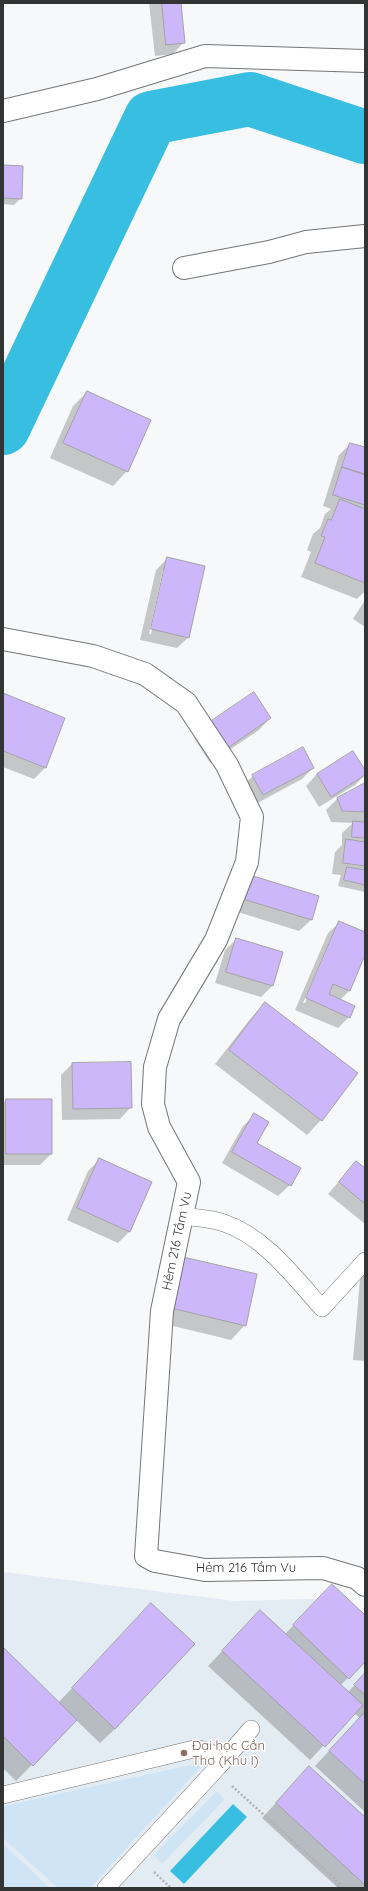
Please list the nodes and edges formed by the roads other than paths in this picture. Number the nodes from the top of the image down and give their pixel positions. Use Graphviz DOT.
graph roads {
  1 [pos="365,61"];
  2 [pos="3,111"];
  3 [pos="365,236"];
  4 [pos="184,268"];
  5 [pos="3,639"];
  6 [pos="182,1216"];
  7 [pos="365,1261"];
  8 [pos="365,1585"];
  9 [pos="251,1729"];
  10 [pos="217,1769"];
  11 [pos="3,1795"];
  12 [pos="106,1888"];
  1 -- 2 [label="street"];
  3 -- 4 [label="street"];
  5 -- 6 [label="street, Hẻm 216 Tầm Vu"];
  6 -- 7 [label="lane"];
  6 -- 8 [label="street, Hẻm 216 Tầm Vu"];
  9 -- 10 [label="lane"];
  10 -- 11 [label="lane"];
  10 -- 12 [label="lane"];
}
